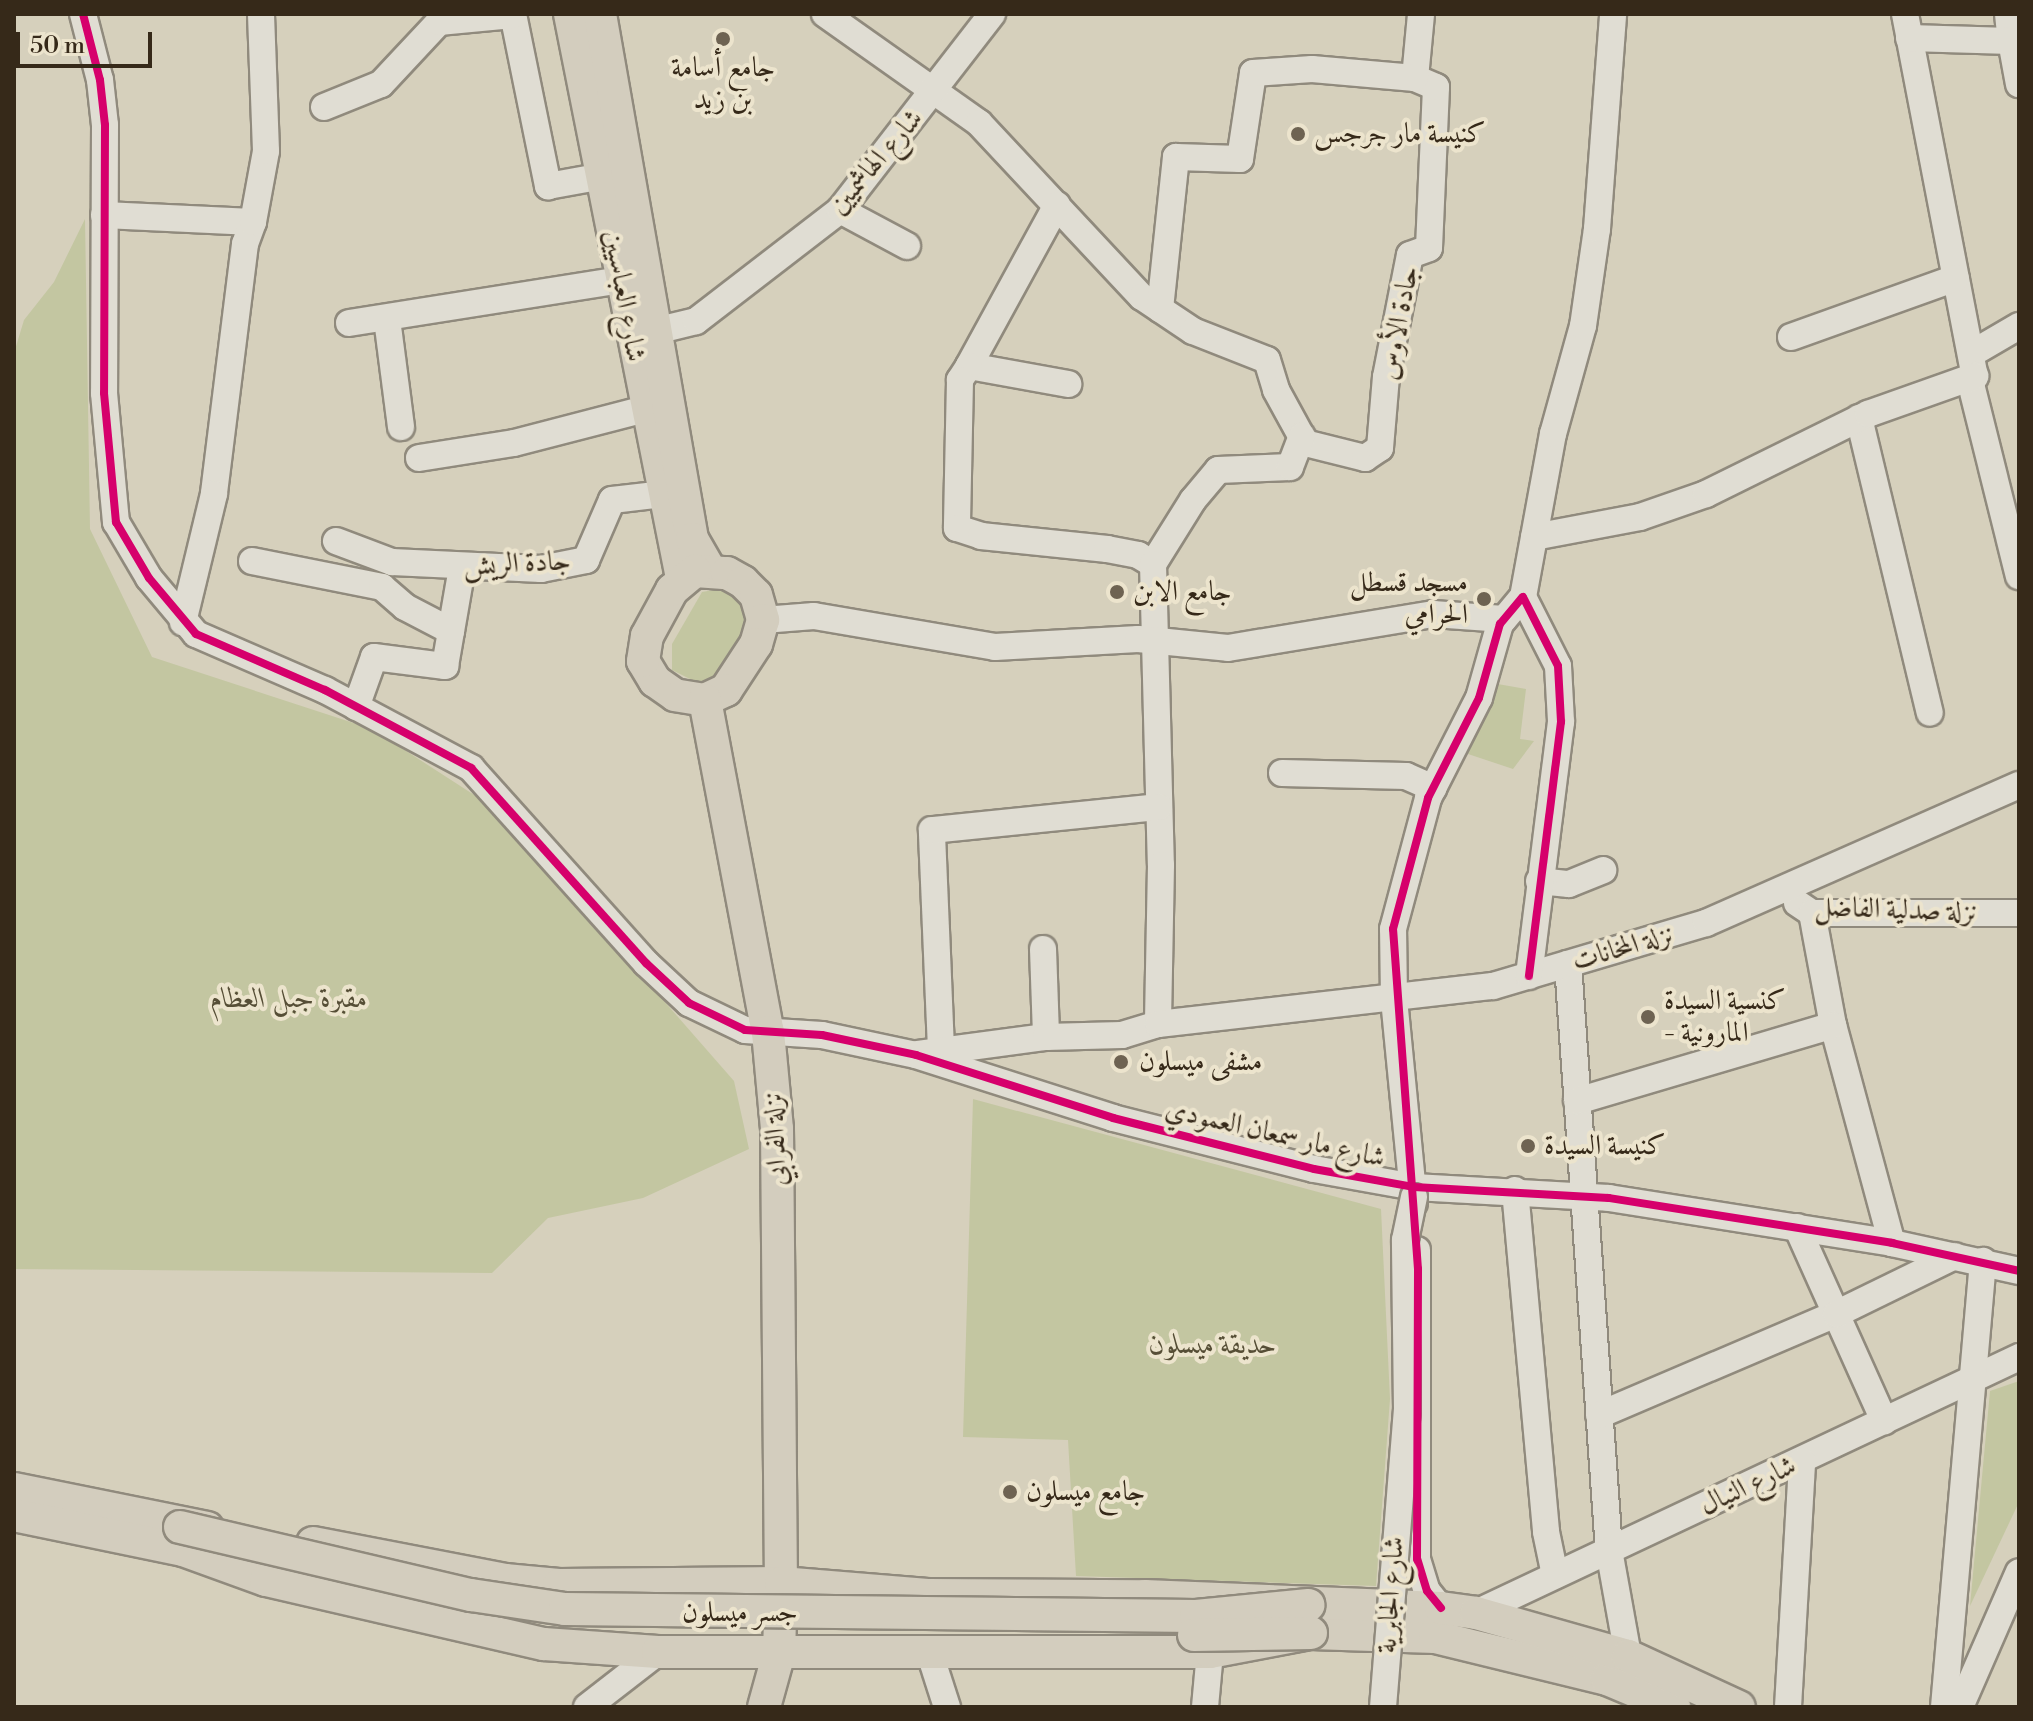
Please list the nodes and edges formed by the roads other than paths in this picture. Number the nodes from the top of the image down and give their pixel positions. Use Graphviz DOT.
graph roads {
  1 [pos="83,14"];
  2 [pos="261,14"];
  3 [pos="513,14"];
  4 [pos="570,14"];
  5 [pos="600,14"];
  6 [pos="825,14"];
  7 [pos="992,14"];
  8 [pos="1421,14"];
  9 [pos="1613,14"];
  10 [pos="2008,14"];
  11 [pos="436,18"];
  12 [pos="1907,26"];
  13 [pos="2011,41"];
  14 [pos="1415,78"];
  15 [pos="2019,84"];
  16 [pos="937,89"];
  17 [pos="324,107"];
  18 [pos="603,176"];
  19 [pos="1057,205"];
  20 [pos="840,210"];
  21 [pos="104,215"];
  22 [pos="253,222"];
  23 [pos="907,246"];
  24 [pos="1956,278"];
  25 [pos="619,280"];
  26 [pos="1160,309"];
  27 [pos="387,319"];
  28 [pos="349,323"];
  29 [pos="2019,326"];
  30 [pos="655,331"];
  31 [pos="1791,337"];
  32 [pos="969,366"];
  33 [pos="1972,371"];
  34 [pos="1068,384"];
  35 [pos="645,409"];
  36 [pos="1859,418"];
  37 [pos="401,427"];
  38 [pos="1302,436"];
  39 [pos="419,458"];
  40 [pos="663,494"];
  41 [pos="1534,537"];
  42 [pos="336,541"];
  43 [pos="252,561"];
  44 [pos="1153,564"];
  45 [pos="462,568"];
  46 [pos="696,574"];
  47 [pos="2019,576"];
  48 [pos="1523,597"];
  49 [pos="1504,619"];
  50 [pos="763,620"];
  51 [pos="183,622"];
  52 [pos="451,631"];
  53 [pos="1151,641"];
  54 [pos="705,700"];
  55 [pos="356,707"];
  56 [pos="1930,713"];
  57 [pos="1282,773"];
  58 [pos="2019,785"];
  59 [pos="1433,788"];
  60 [pos="1159,807"];
  61 [pos="1603,870"];
  62 [pos="1539,881"];
  63 [pos="1778,891"];
  64 [pos="1812,913"];
  65 [pos="2019,913"];
  66 [pos="1043,949"];
  67 [pos="1568,964"];
  68 [pos="1529,976"];
  69 [pos="1394,998"];
  70 [pos="1158,1024"];
  71 [pos="1833,1025"];
  72 [pos="768,1032"];
  73 [pos="1046,1037"];
  74 [pos="929,1052"];
  75 [pos="1577,1101"];
  76 [pos="1515,1190"];
  77 [pos="1414,1192"];
  78 [pos="1583,1196"];
  79 [pos="1797,1227"];
  80 [pos="1892,1243"];
  81 [pos="1955,1256"];
  82 [pos="1983,1261"];
  83 [pos="2019,1271"];
  84 [pos="1836,1314"];
  85 [pos="2019,1357"];
  86 [pos="1976,1377"];
  87 [pos="1599,1415"];
  88 [pos="1884,1421"];
  89 [pos="1802,1461"];
  90 [pos="14,1489"];
  91 [pos="14,1515"];
  92 [pos="182,1538"];
  93 [pos="1609,1550"];
  94 [pos="2019,1572"];
  95 [pos="1555,1575"];
  96 [pos="781,1583"];
  97 [pos="1441,1608"];
  98 [pos="1476,1613"];
  99 [pos="1310,1619"];
  100 [pos="1399,1636"];
  101 [pos="929,1651"];
  102 [pos="658,1652"];
  103 [pos="1210,1652"];
  104 [pos="779,1653"];
  105 [pos="1628,1656"];
  106 [pos="587,1707"];
  107 [pos="764,1707"];
  108 [pos="947,1707"];
  109 [pos="1205,1707"];
  110 [pos="1383,1707"];
  111 [pos="1394,1707"];
  112 [pos="1674,1707"];
  113 [pos="1739,1707"];
  114 [pos="1788,1707"];
  115 [pos="1944,1707"];
  116 [pos="1960,1707"];
  1 -- 21 [label="street"];
  2 -- 22 [label="street"];
  3 -- 11 [label="street"];
  3 -- 18 [label="street"];
  4 -- 18 [label="main road, شارع العباسيين"];
  5 -- 30 [label="main road, شارع العباسيين"];
  6 -- 16 [label="street"];
  7 -- 16 [label="street, شارع الهاشميين"];
  8 -- 14 [label="street"];
  9 -- 41 [label="street"];
  10 -- 13 [label="street"];
  11 -- 17 [label="street"];
  12 -- 13 [label="street"];
  12 -- 24 [label="street"];
  13 -- 15 [label="street"];
  14 -- 26 [label="street"];
  14 -- 38 [label="street, جادة الأوس"];
  16 -- 19 [label="street"];
  16 -- 20 [label="street, شارع الهاشميين"];
  18 -- 25 [label="main road, شارع العباسيين"];
  19 -- 26 [label="street"];
  19 -- 32 [label="street"];
  20 -- 23 [label="street"];
  20 -- 30 [label="street, شارع الهاشميين"];
  21 -- 22 [label="street"];
  21 -- 51 [label="street"];
  22 -- 51 [label="street"];
  24 -- 31 [label="street"];
  24 -- 33 [label="street"];
  25 -- 27 [label="street"];
  25 -- 35 [label="main road, شارع العباسيين"];
  26 -- 38 [label="street"];
  27 -- 28 [label="street"];
  27 -- 37 [label="street"];
  29 -- 33 [label="street"];
  30 -- 46 [label="main road, شارع العباسيين"];
  32 -- 34 [label="street"];
  32 -- 44 [label="street"];
  33 -- 36 [label="street"];
  33 -- 47 [label="street"];
  35 -- 39 [label="street"];
  35 -- 40 [label="main road, شارع العباسيين"];
  36 -- 41 [label="street"];
  36 -- 56 [label="street"];
  38 -- 44 [label="street"];
  40 -- 45 [label="street, جادة الريش"];
  40 -- 46 [label="main road, شارع العباسيين"];
  41 -- 48 [label="street"];
  42 -- 45 [label="street, جادة الريش"];
  43 -- 52 [label="street"];
  44 -- 53 [label="street"];
  45 -- 52 [label="street"];
  46 -- 50 [label="main road"];
  46 -- 54 [label="main road"];
  48 -- 49 [label="street"];
  48 -- 62 [label="street"];
  49 -- 53 [label="street"];
  49 -- 59 [label="street"];
  50 -- 53 [label="street"];
  50 -- 54 [label="main road"];
  51 -- 55 [label="street, شارع مار سمعان العمودي"];
  52 -- 55 [label="street"];
  53 -- 60 [label="street"];
  54 -- 72 [label="main road, نزلة الفرابي"];
  55 -- 72 [label="street, شارع مار سمعان العمودي"];
  57 -- 59 [label="street"];
  58 -- 63 [label="street, نزلة المخانات"];
  59 -- 69 [label="street"];
  60 -- 70 [label="street"];
  60 -- 74 [label="street"];
  61 -- 62 [label="street"];
  62 -- 68 [label="street"];
  63 -- 64 [label="street, نزلة صدلية الفاضل"];
  63 -- 67 [label="street, نزلة المخانات"];
  64 -- 65 [label="street, نزلة صدلية الفاضل"];
  64 -- 71 [label="street"];
  66 -- 73 [label="street"];
  67 -- 68 [label="street, نزلة المخانات"];
  67 -- 75 [label="street"];
  68 -- 69 [label="street, نزلة المخانات"];
  69 -- 70 [label="street, نزلة المخانات"];
  69 -- 77 [label="street"];
  70 -- 73 [label="street, نزلة المخانات"];
  71 -- 75 [label="street"];
  71 -- 80 [label="street"];
  72 -- 74 [label="street, شارع مار سمعان العمودي"];
  72 -- 96 [label="main road, نزلة الفرابي"];
  73 -- 74 [label="street, نزلة المخانات"];
  74 -- 77 [label="street, شارع مار سمعان العمودي"];
  75 -- 78 [label="street"];
  76 -- 77 [label="street, شارع مار سمعان العمودي"];
  76 -- 78 [label="street, شارع مار سمعان العمودي"];
  76 -- 95 [label="street"];
  77 -- 97 [label="street"];
  77 -- 110 [label="street, شارع الجابرية, bridge"];
  78 -- 79 [label="street, شارع مار سمعان العمودي"];
  78 -- 87 [label="street"];
  79 -- 80 [label="street, شارع مار سمعان العمودي"];
  79 -- 84 [label="street"];
  80 -- 81 [label="street, شارع مار سمعان العمودي"];
  81 -- 82 [label="street, شارع مار سمعان العمودي"];
  81 -- 84 [label="street"];
  82 -- 83 [label="street, شارع مار سمعان العمودي"];
  82 -- 86 [label="street"];
  84 -- 87 [label="street"];
  84 -- 88 [label="street"];
  85 -- 86 [label="street, شارع النيال"];
  86 -- 88 [label="street, شارع النيال"];
  86 -- 115 [label="street"];
  87 -- 93 [label="street"];
  88 -- 89 [label="street, شارع النيال"];
  89 -- 93 [label="street, شارع النيال"];
  89 -- 114 [label="street"];
  90 -- 92 [label="main road"];
  91 -- 92 [label="main road"];
  92 -- 96 [label="main road"];
  92 -- 99 [label="main road, جسر ميسلون, bridge"];
  92 -- 102 [label="main road"];
  93 -- 95 [label="street, شارع النيال"];
  93 -- 105 [label="street"];
  94 -- 116 [label="street"];
  95 -- 98 [label="street, شارع النيال"];
  96 -- 99 [label="main road"];
  96 -- 104 [label="main road, نزلة الفرابي"];
  97 -- 98 [label="main road"];
  97 -- 99 [label="main road"];
  98 -- 105 [label="main road"];
  99 -- 100 [label="main road"];
  99 -- 103 [label="main road"];
  100 -- 111 [label="street"];
  100 -- 112 [label="main road"];
  101 -- 103 [label="main road"];
  101 -- 104 [label="main road"];
  101 -- 108 [label="street"];
  102 -- 104 [label="main road"];
  102 -- 106 [label="street"];
  103 -- 109 [label="street"];
  104 -- 107 [label="main road, نزلة الفرابي"];
  105 -- 113 [label="main road"];
}
